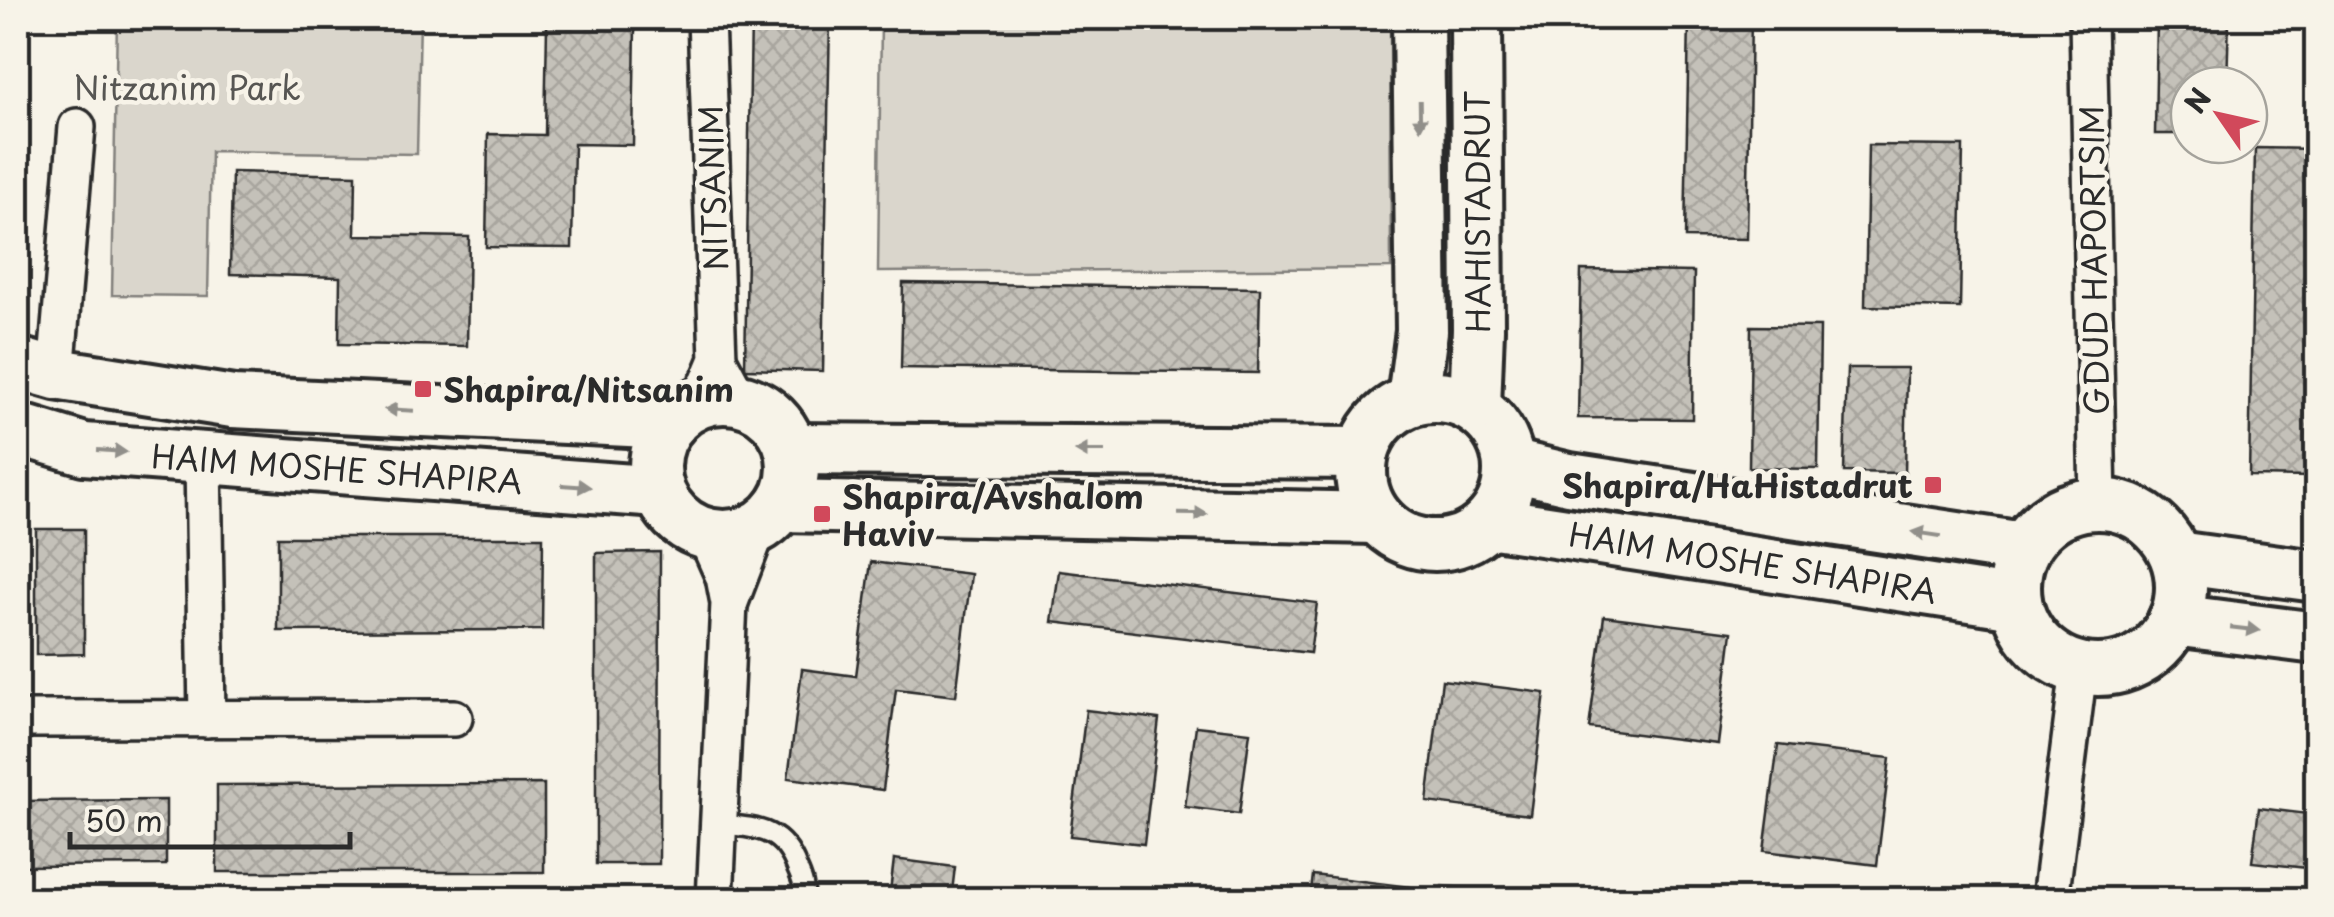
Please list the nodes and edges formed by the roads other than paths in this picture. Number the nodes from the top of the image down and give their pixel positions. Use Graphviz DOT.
graph roads {
  1 [pos="706,18"];
  2 [pos="1418,18"];
  3 [pos="1476,18"];
  4 [pos="2088,18"];
  5 [pos="77,127"];
  6 [pos="718,359"];
  7 [pos="36,368"];
  8 [pos="1413,400"];
  9 [pos="746,402"];
  10 [pos="1475,407"];
  11 [pos="681,415"];
  12 [pos="18,429"];
  13 [pos="790,449"];
  14 [pos="1363,453"];
  15 [pos="203,458"];
  16 [pos="1510,465"];
  17 [pos="660,492"];
  18 [pos="2098,503"];
  19 [pos="770,516"];
  20 [pos="1377,518"];
  21 [pos="1490,522"];
  22 [pos="705,534"];
  23 [pos="2023,548"];
  24 [pos="2176,557"];
  25 [pos="2316,576"];
  26 [pos="729,603"];
  27 [pos="2016,603"];
  28 [pos="2174,620"];
  29 [pos="2316,638"];
  30 [pos="2079,669"];
  31 [pos="454,718"];
  32 [pos="31,719"];
  33 [pos="207,719"];
  34 [pos="718,824"];
  35 [pos="716,900"];
  36 [pos="804,900"];
  37 [pos="2050,900"];
  1 -- 6 [label="street, NITSANIM"];
  2 -- 8 [label="street, HAHISTADRUT, one-way"];
  3 -- 10 [label="street, HAHISTADRUT"];
  4 -- 18 [label="street, GDUD HAPORTSIM"];
  5 -- 7 [label="street"];
  6 -- 9 [label="street"];
  6 -- 11 [label="street"];
  11 -- 7 [label="street, HAIM MOSHE SHAPIRA, one-way"];
  8 -- 10 [label="street"];
  8 -- 14 [label="street"];
  9 -- 11 [label="street"];
  9 -- 13 [label="street"];
  10 -- 16 [label="street"];
  11 -- 17 [label="street"];
  12 -- 15 [label="street, HAIM MOSHE SHAPIRA, one-way"];
  14 -- 13 [label="street, one-way"];
  13 -- 19 [label="street"];
  14 -- 20 [label="street"];
  15 -- 17 [label="street, HAIM MOSHE SHAPIRA, one-way"];
  15 -- 33 [label="street"];
  16 -- 21 [label="street"];
  23 -- 16 [label="street, HAIM MOSHE SHAPIRA, one-way"];
  17 -- 22 [label="street"];
  18 -- 23 [label="street"];
  18 -- 24 [label="street"];
  19 -- 20 [label="street, one-way"];
  19 -- 22 [label="street"];
  19 -- 26 [label="street"];
  20 -- 21 [label="street"];
  21 -- 27 [label="street, HAIM MOSHE SHAPIRA"];
  22 -- 26 [label="street"];
  23 -- 27 [label="street"];
  24 -- 25 [label="street"];
  24 -- 28 [label="street"];
  26 -- 34 [label="street"];
  27 -- 30 [label="street"];
  28 -- 29 [label="street, one-way"];
  28 -- 30 [label="street"];
  30 -- 37 [label="street"];
  31 -- 33 [label="street"];
  32 -- 33 [label="street"];
  34 -- 35 [label="street"];
  34 -- 36 [label="lane"];
}
